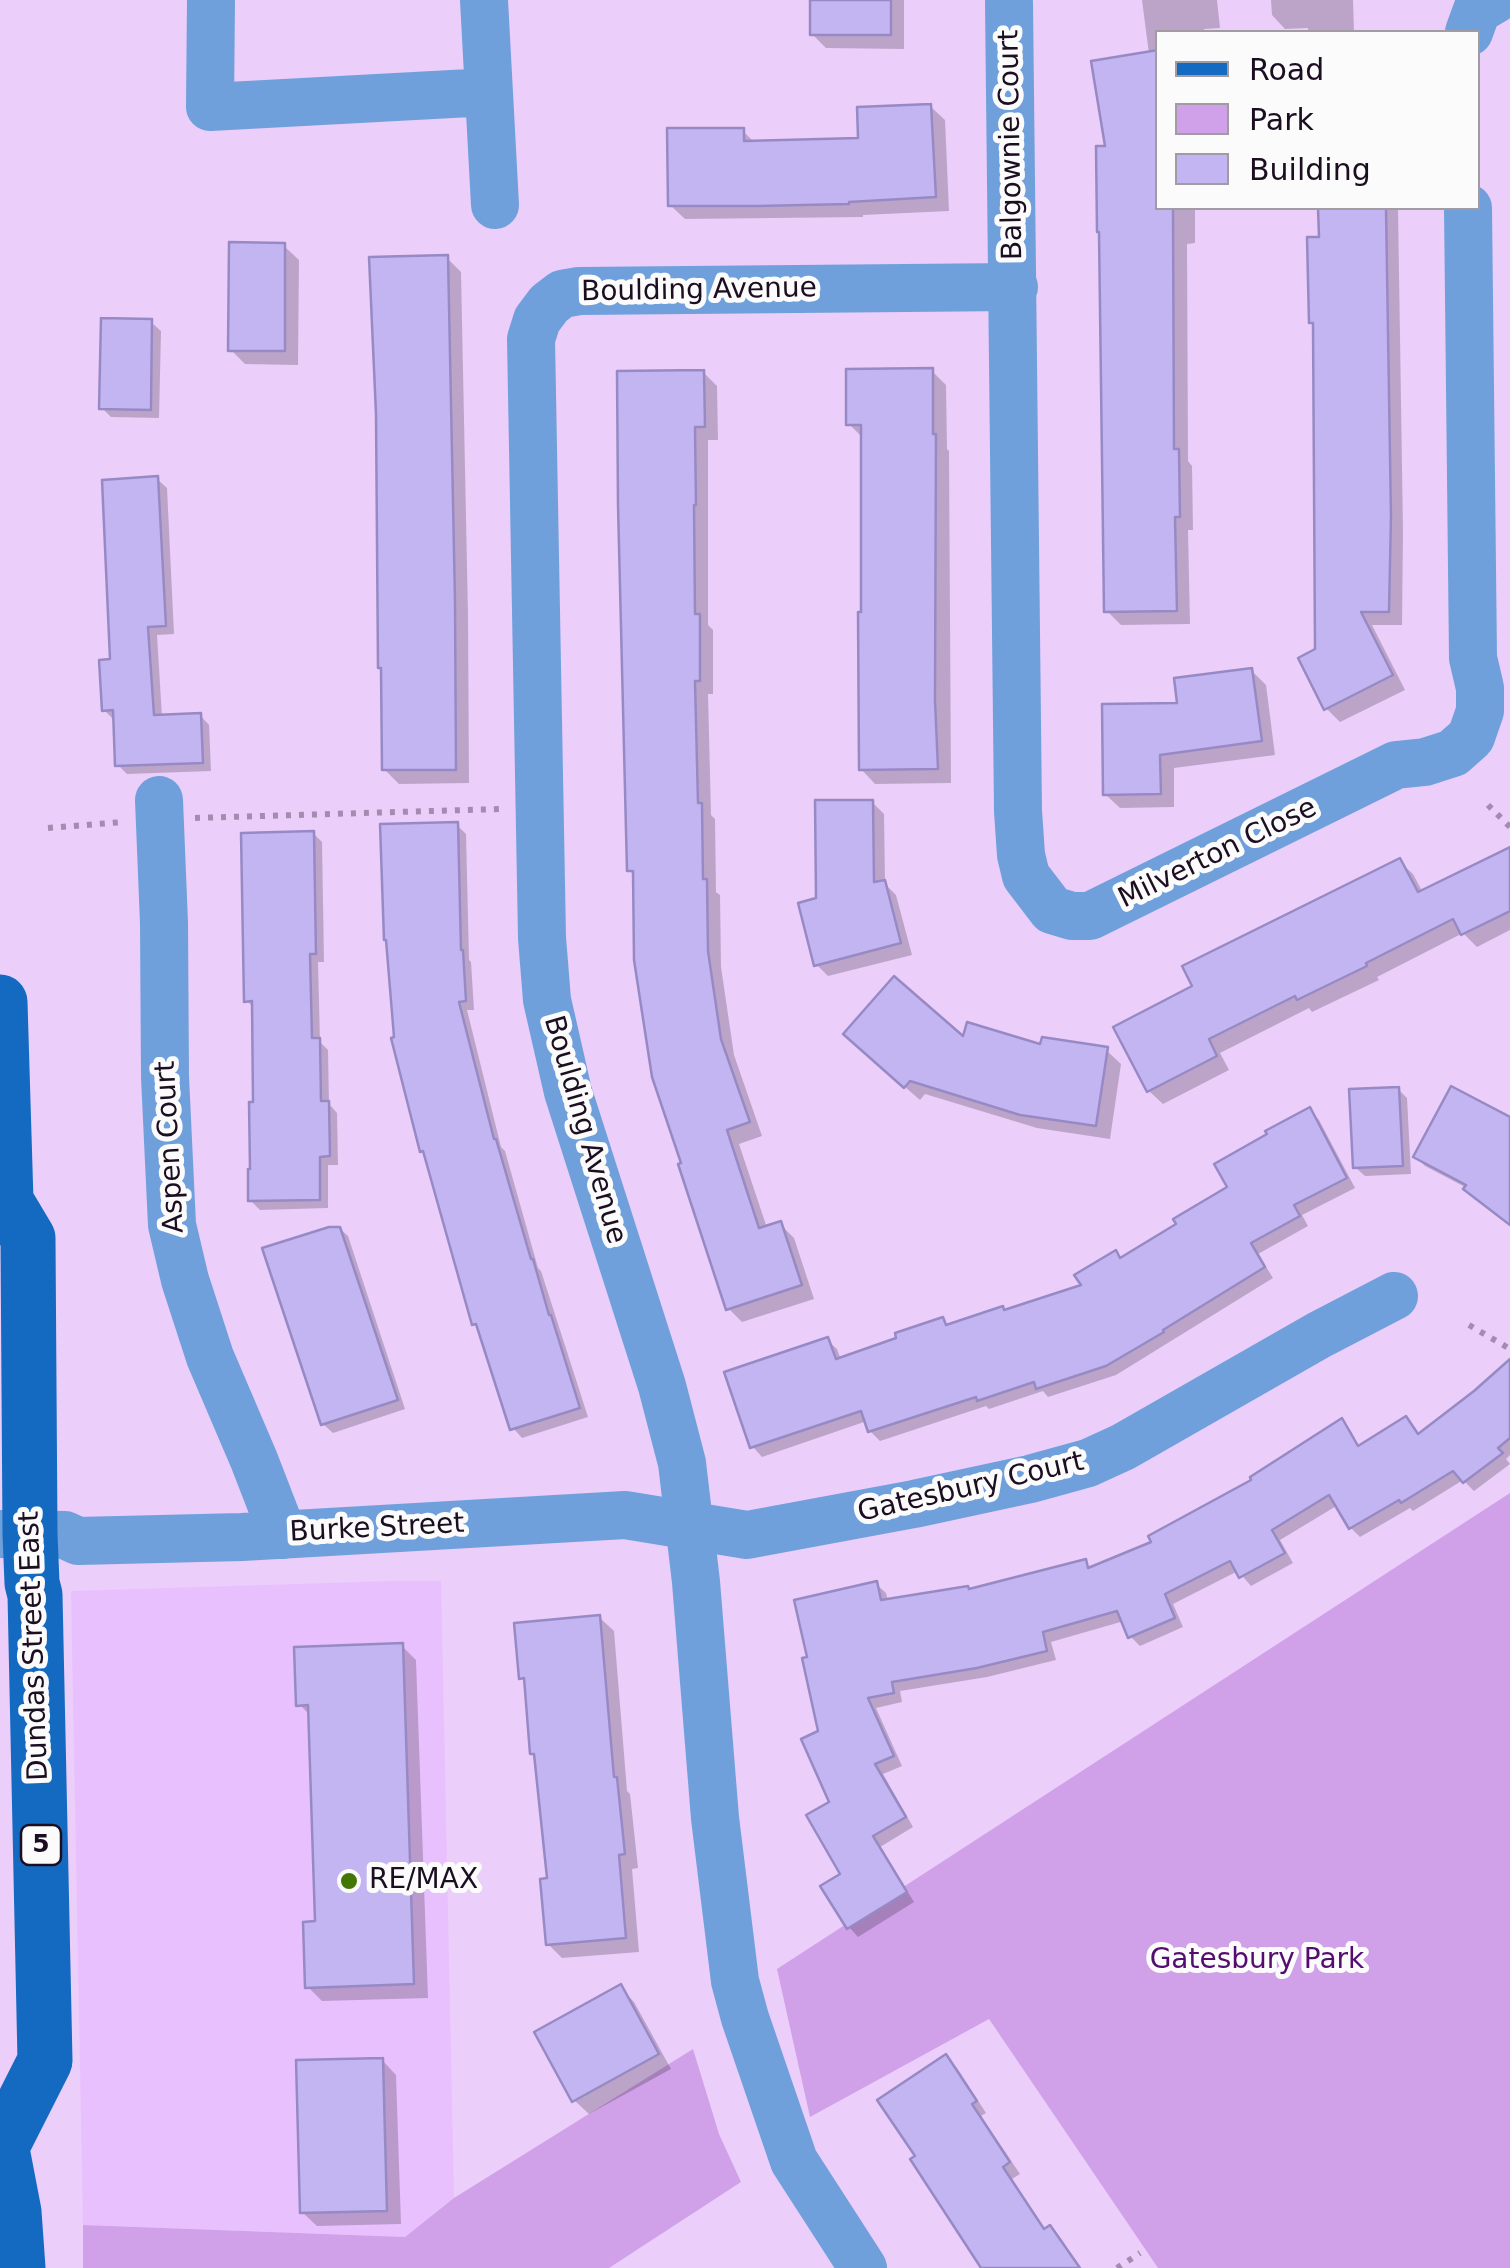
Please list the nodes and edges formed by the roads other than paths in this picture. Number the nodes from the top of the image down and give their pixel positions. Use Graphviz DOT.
graph roads {
  1 [pos="211,0"];
  2 [pos="484,0"];
  3 [pos="1494,0"];
  4 [pos="1009,3"];
  5 [pos="1470,30"];
  6 [pos="489,92"];
  7 [pos="494,204"];
  8 [pos="1468,210"];
  9 [pos="1014,287"];
  10 [pos="159,810"];
  11 [pos="0,1002"];
  12 [pos="3,1206"];
  13 [pos="1394,1296"];
  14 [pos="689,1526"];
  15 [pos="24,1531"];
  16 [pos="282,1535"];
  17 [pos="1,2142"];
  18 [pos="18,2268"];
  19 [pos="862,2268"];
  1 -- 6 [label="street"];
  2 -- 6 [label="street"];
  3 -- 5 [label="street"];
  4 -- 9 [label="street, Balgownie Court"];
  6 -- 7 [label="street"];
  8 -- 9 [label="street, Milverton Close"];
  9 -- 14 [label="street, Boulding Avenue"];
  10 -- 16 [label="street, Aspen Court"];
  11 -- 12 [label="main road, Dundas Street East / 5"];
  12 -- 15 [label="main road, Dundas Street East / 5"];
  13 -- 14 [label="street, Gatesbury Court"];
  14 -- 16 [label="street, Burke Street"];
  14 -- 19 [label="street, Boulding Avenue"];
  15 -- 16 [label="street, Burke Street"];
  15 -- 17 [label="main road, Dundas Street East / 5"];
  17 -- 18 [label="main road, Dundas Street East / 5"];
}
